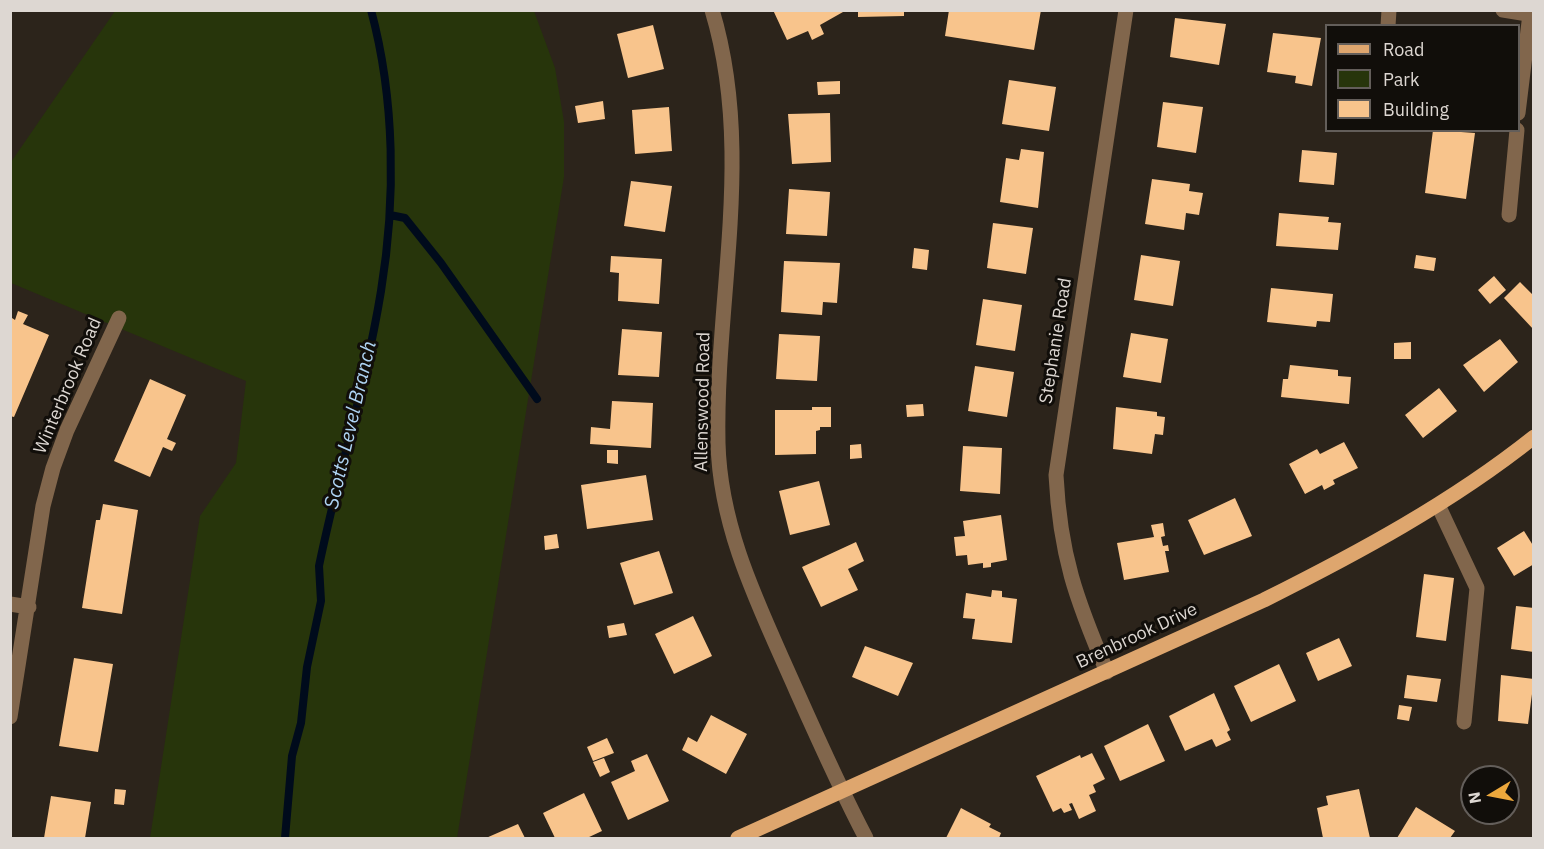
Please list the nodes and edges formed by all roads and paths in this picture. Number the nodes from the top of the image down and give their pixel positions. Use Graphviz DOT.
graph roads {
  1 [pos="712,10"];
  2 [pos="1126,10"];
  3 [pos="1503,10"];
  4 [pos="1532,15"];
  5 [pos="1520,99"];
  6 [pos="1516,132"];
  7 [pos="1509,215"];
  8 [pos="119,318"];
  9 [pos="1533,437"];
  10 [pos="1438,505"];
  11 [pos="10,604"];
  12 [pos="29,607"];
  13 [pos="1107,672"];
  14 [pos="10,717"];
  15 [pos="1464,722"];
  16 [pos="841,791"];
  17 [pos="738,838"];
  18 [pos="866,838"];
  1 -- 16 [label="street, Allenswood Road"];
  2 -- 13 [label="street, Stephanie Road"];
  3 -- 4 [label="street"];
  4 -- 5 [label="street"];
  6 -- 7 [label="street"];
  8 -- 12 [label="street, Winterbrook Road"];
  9 -- 10 [label="main road, Brenbrook Drive"];
  10 -- 13 [label="main road, Brenbrook Drive"];
  10 -- 15 [label="street"];
  11 -- 12 [label="street"];
  12 -- 14 [label="street, Winterbrook Road"];
  13 -- 16 [label="main road, Brenbrook Drive"];
  16 -- 17 [label="main road, Brenbrook Drive"];
  16 -- 18 [label="street, Allenswood Road"];
}
